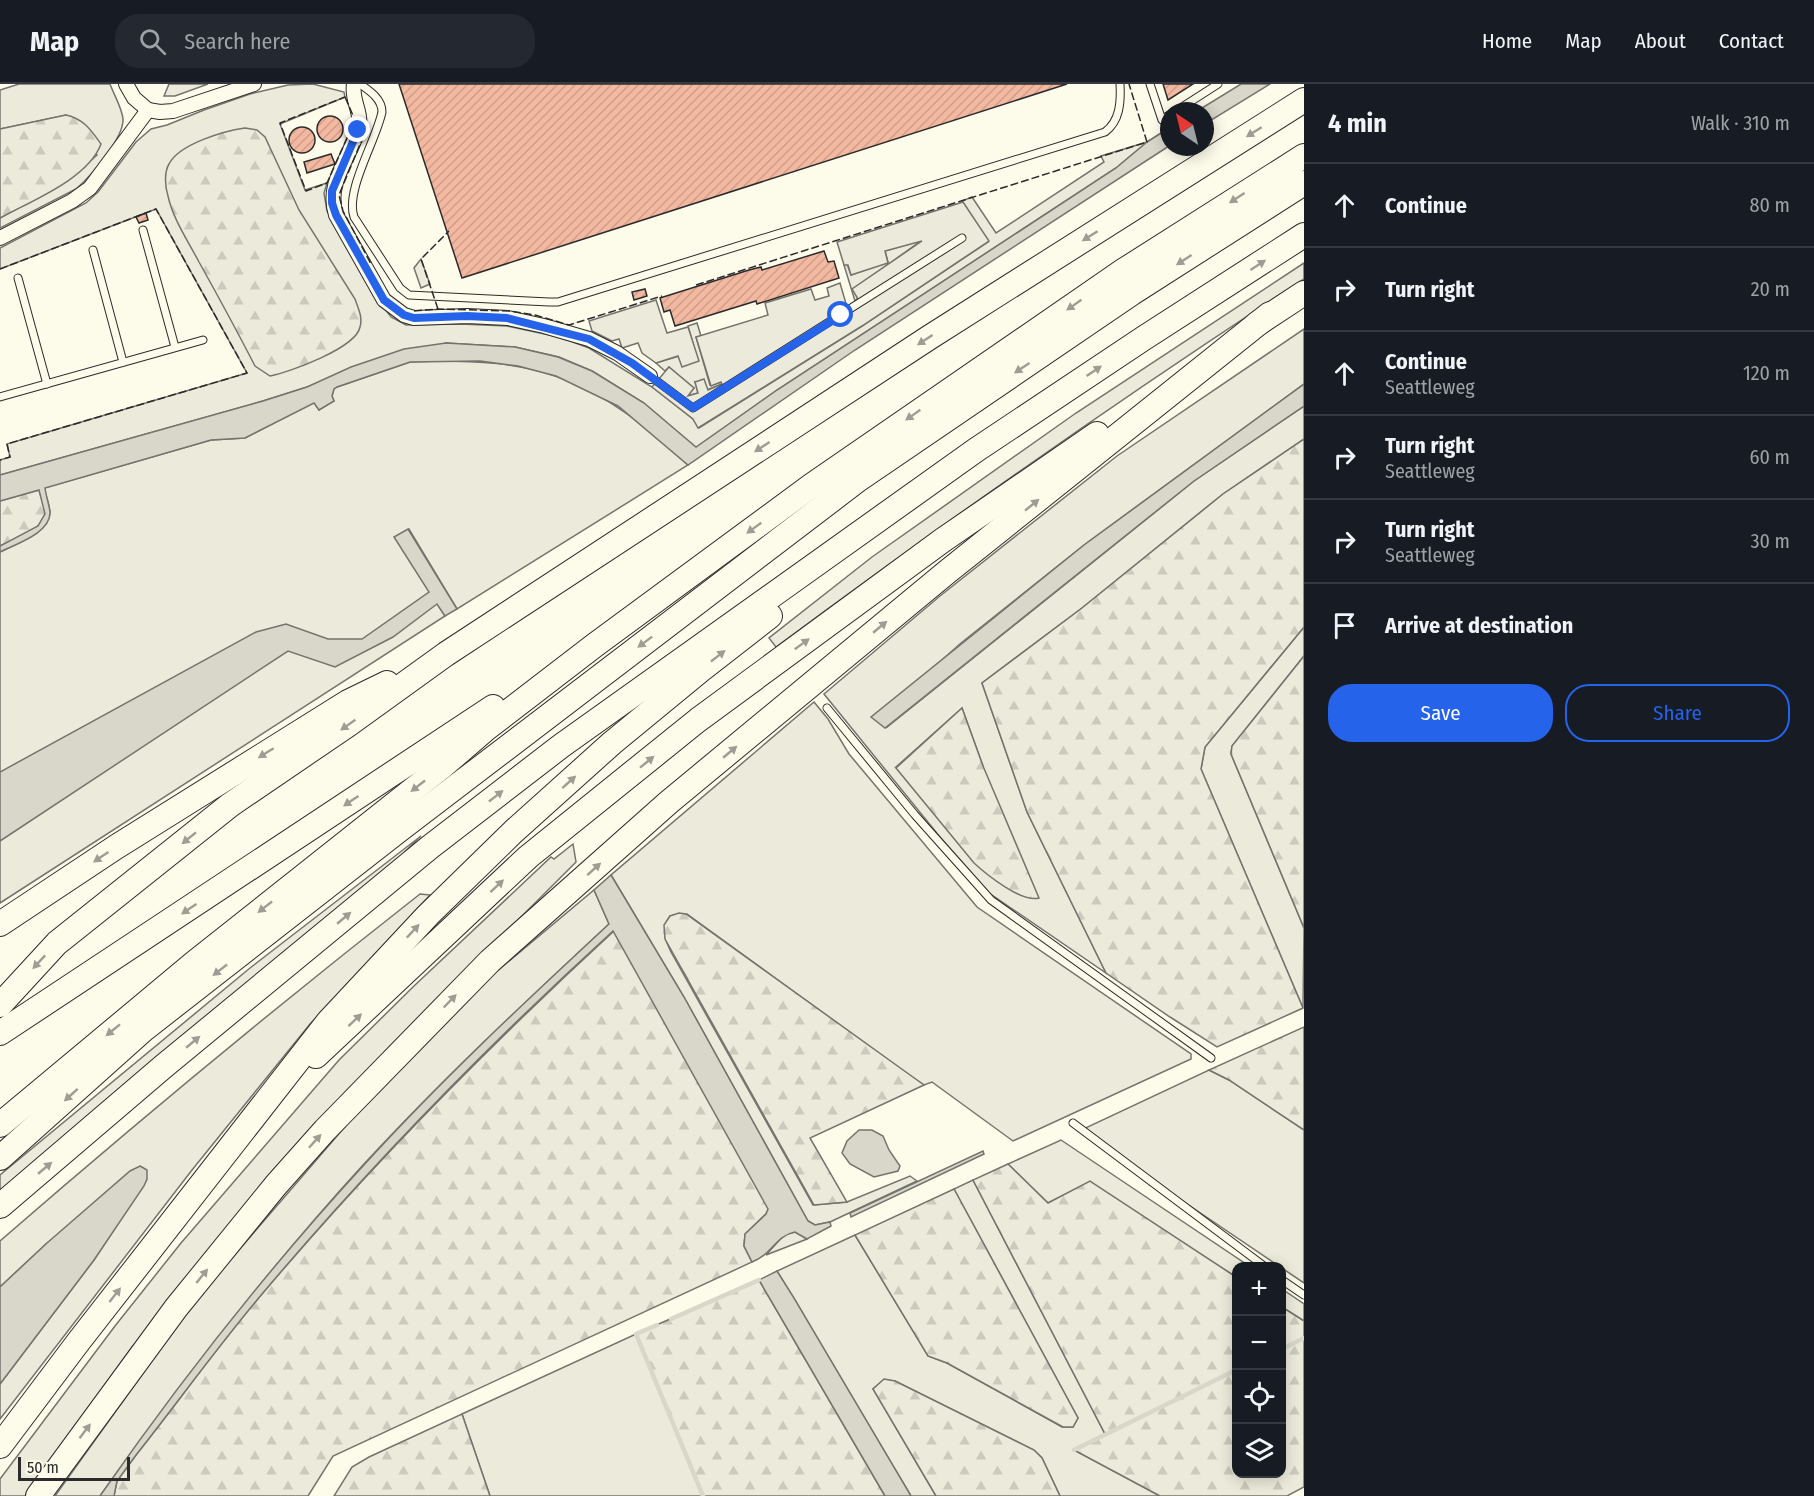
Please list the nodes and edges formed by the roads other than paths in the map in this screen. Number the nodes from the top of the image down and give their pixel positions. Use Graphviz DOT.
graph roads {
  1 [pos="126,84"];
  2 [pos="254,84"];
  3 [pos="354,84"];
  4 [pos="360,84"];
  5 [pos="1120,84"];
  6 [pos="1150,84"];
  7 [pos="1218,84"];
  8 [pos="1304,100"];
  9 [pos="1190,102"];
  10 [pos="148,110"];
  11 [pos="1160,114"];
  12 [pos="1304,156"];
  13 [pos="1304,183"];
  14 [pos="143,230"];
  15 [pos="1304,235"];
  16 [pos="0,238"];
  17 [pos="962,238"];
  18 [pos="93,249"];
  19 [pos="18,278"];
  20 [pos="1304,293"];
  21 [pos="1270,314"];
  22 [pos="202,340"];
  23 [pos="175,347"];
  24 [pos="123,362"];
  25 [pos="650,376"];
  26 [pos="47,384"];
  27 [pos="0,397"];
  28 [pos="976,450"];
  29 [pos="460,645"];
  30 [pos="595,645"];
  31 [pos="826,708"];
  32 [pos="0,924"];
  33 [pos="0,1005"];
  34 [pos="0,1033"];
  35 [pos="1211,1058"];
  36 [pos="266,1103"];
  37 [pos="1073,1123"];
  38 [pos="0,1125"];
  39 [pos="0,1158"];
  40 [pos="0,1206"];
  41 [pos="1259,1262"];
  42 [pos="1286,1283"];
  43 [pos="1304,1295"];
  44 [pos="0,1446"];
  45 [pos="38,1496"];
  1 -- 10 [label="street"];
  2 -- 10 [label="street"];
  3 -- 25 [label="street"];
  4 -- 5 [label="lane"];
  6 -- 11 [label="lane"];
  7 -- 9 [label="lane"];
  8 -- 29 [label="highway, one-way"];
  10 -- 16 [label="street"];
  12 -- 30 [label="highway, one-way"];
  13 -- 39 [label="highway, one-way"];
  14 -- 23 [label="lane"];
  28 -- 15 [label="highway, one-way"];
  17 -- 25 [label="lane"];
  18 -- 24 [label="lane"];
  19 -- 26 [label="lane"];
  20 -- 21 [label="highway"];
  36 -- 21 [label="highway, one-way"];
  45 -- 21 [label="highway, one-way"];
  22 -- 23 [label="lane"];
  23 -- 24 [label="lane"];
  24 -- 26 [label="lane"];
  26 -- 27 [label="lane"];
  36 -- 28 [label="highway, one-way"];
  40 -- 28 [label="highway, one-way"];
  29 -- 32 [label="highway, one-way"];
  29 -- 33 [label="highway, one-way"];
  30 -- 34 [label="highway, one-way"];
  30 -- 38 [label="highway, one-way"];
  31 -- 35 [label="lane"];
  44 -- 36 [label="highway, one-way"];
  37 -- 41 [label="lane"];
  42 -- 43 [label="lane"];
}
